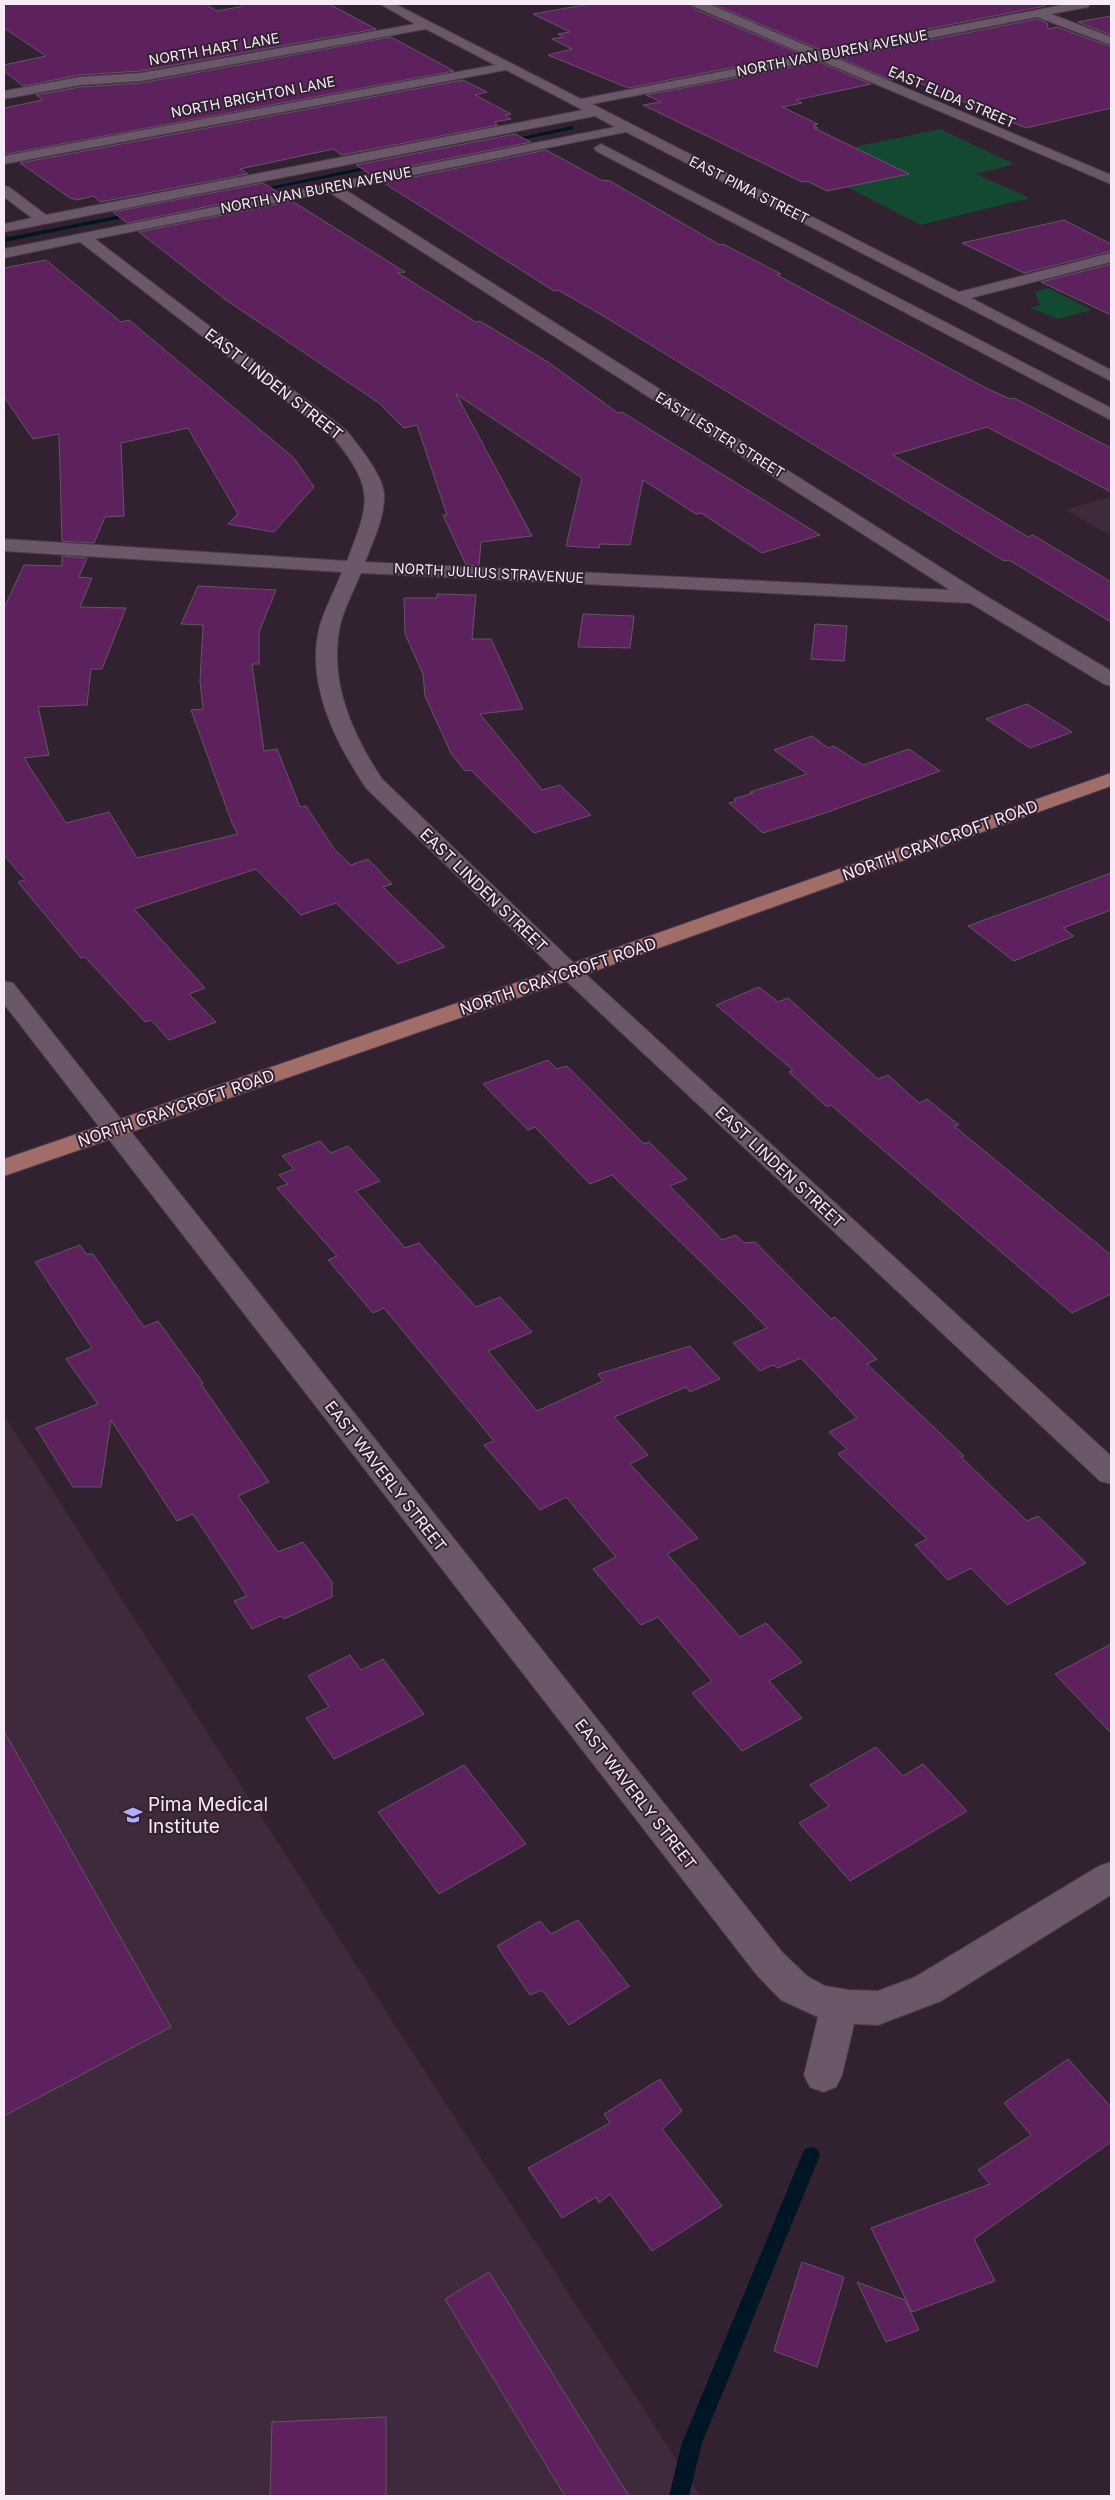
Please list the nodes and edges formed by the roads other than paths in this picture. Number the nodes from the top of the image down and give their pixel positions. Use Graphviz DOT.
graph roads {
  1 [pos="386,4"];
  2 [pos="699,4"];
  3 [pos="1014,4"];
  4 [pos="1084,4"];
  5 [pos="1038,13"];
  6 [pos="428,25"];
  7 [pos="1111,41"];
  8 [pos="817,56"];
  9 [pos="508,66"];
  10 [pos="4,95"];
  11 [pos="579,103"];
  12 [pos="596,112"];
  13 [pos="628,128"];
  14 [pos="601,148"];
  15 [pos="667,148"];
  16 [pos="620,158"];
  17 [pos="4,160"];
  18 [pos="1111,180"];
  19 [pos="330,187"];
  20 [pos="4,190"];
  21 [pos="43,220"];
  22 [pos="4,228"];
  23 [pos="82,237"];
  24 [pos="4,253"];
  25 [pos="1111,257"];
  26 [pos="956,297"];
  27 [pos="1111,376"];
  28 [pos="1111,415"];
  29 [pos="4,545"];
  30 [pos="352,566"];
  31 [pos="974,597"];
  32 [pos="1111,680"];
  33 [pos="1111,779"];
  34 [pos="570,972"];
  35 [pos="4,988"];
  36 [pos="113,1130"];
  37 [pos="4,1168"];
  38 [pos="1111,1473"];
  39 [pos="1111,1876"];
  40 [pos="840,2005"];
  41 [pos="823,2076"];
  1 -- 6 [label="street, EAST PIMA STREET"];
  2 -- 8 [label="street, EAST ELIDA STREET"];
  3 -- 5 [label="street"];
  4 -- 5 [label="street, NORTH VAN BUREN AVENUE"];
  5 -- 7 [label="street"];
  5 -- 8 [label="street, NORTH VAN BUREN AVENUE"];
  6 -- 9 [label="street, EAST PIMA STREET"];
  6 -- 10 [label="street, NORTH HART LANE"];
  8 -- 11 [label="street, NORTH VAN BUREN AVENUE"];
  8 -- 18 [label="street, EAST ELIDA STREET"];
  9 -- 11 [label="street, EAST PIMA STREET"];
  9 -- 17 [label="street, NORTH BRIGHTON LANE"];
  11 -- 12 [label="street, EAST PIMA STREET"];
  12 -- 13 [label="street, EAST PIMA STREET"];
  12 -- 21 [label="street, NORTH VAN BUREN AVENUE"];
  13 -- 15 [label="street, EAST PIMA STREET"];
  13 -- 19 [label="street, NORTH VAN BUREN AVENUE"];
  14 -- 16 [label="street, EAST PIMA STREET"];
  15 -- 16 [label="street"];
  15 -- 26 [label="street, EAST PIMA STREET"];
  16 -- 28 [label="street, EAST PIMA STREET"];
  19 -- 23 [label="street, NORTH VAN BUREN AVENUE"];
  19 -- 31 [label="street, EAST LESTER STREET"];
  20 -- 21 [label="street"];
  21 -- 22 [label="street, NORTH VAN BUREN AVENUE"];
  23 -- 24 [label="street, NORTH VAN BUREN AVENUE"];
  23 -- 30 [label="street, EAST LINDEN STREET"];
  25 -- 26 [label="street"];
  26 -- 27 [label="street, EAST PIMA STREET"];
  29 -- 30 [label="street, NORTH JULIUS STRAVENUE"];
  30 -- 31 [label="street, NORTH JULIUS STRAVENUE"];
  30 -- 34 [label="street, EAST LINDEN STREET"];
  31 -- 32 [label="street, EAST LESTER STREET"];
  33 -- 34 [label="main road, NORTH CRAYCROFT ROAD"];
  34 -- 36 [label="main road, NORTH CRAYCROFT ROAD"];
  34 -- 38 [label="street, EAST LINDEN STREET"];
  35 -- 36 [label="street, EAST WAVERLY STREET"];
  36 -- 37 [label="main road, NORTH CRAYCROFT ROAD"];
  36 -- 40 [label="street, EAST WAVERLY STREET"];
  39 -- 40 [label="street, EAST WAVERLY STREET"];
  40 -- 41 [label="street"];
}
